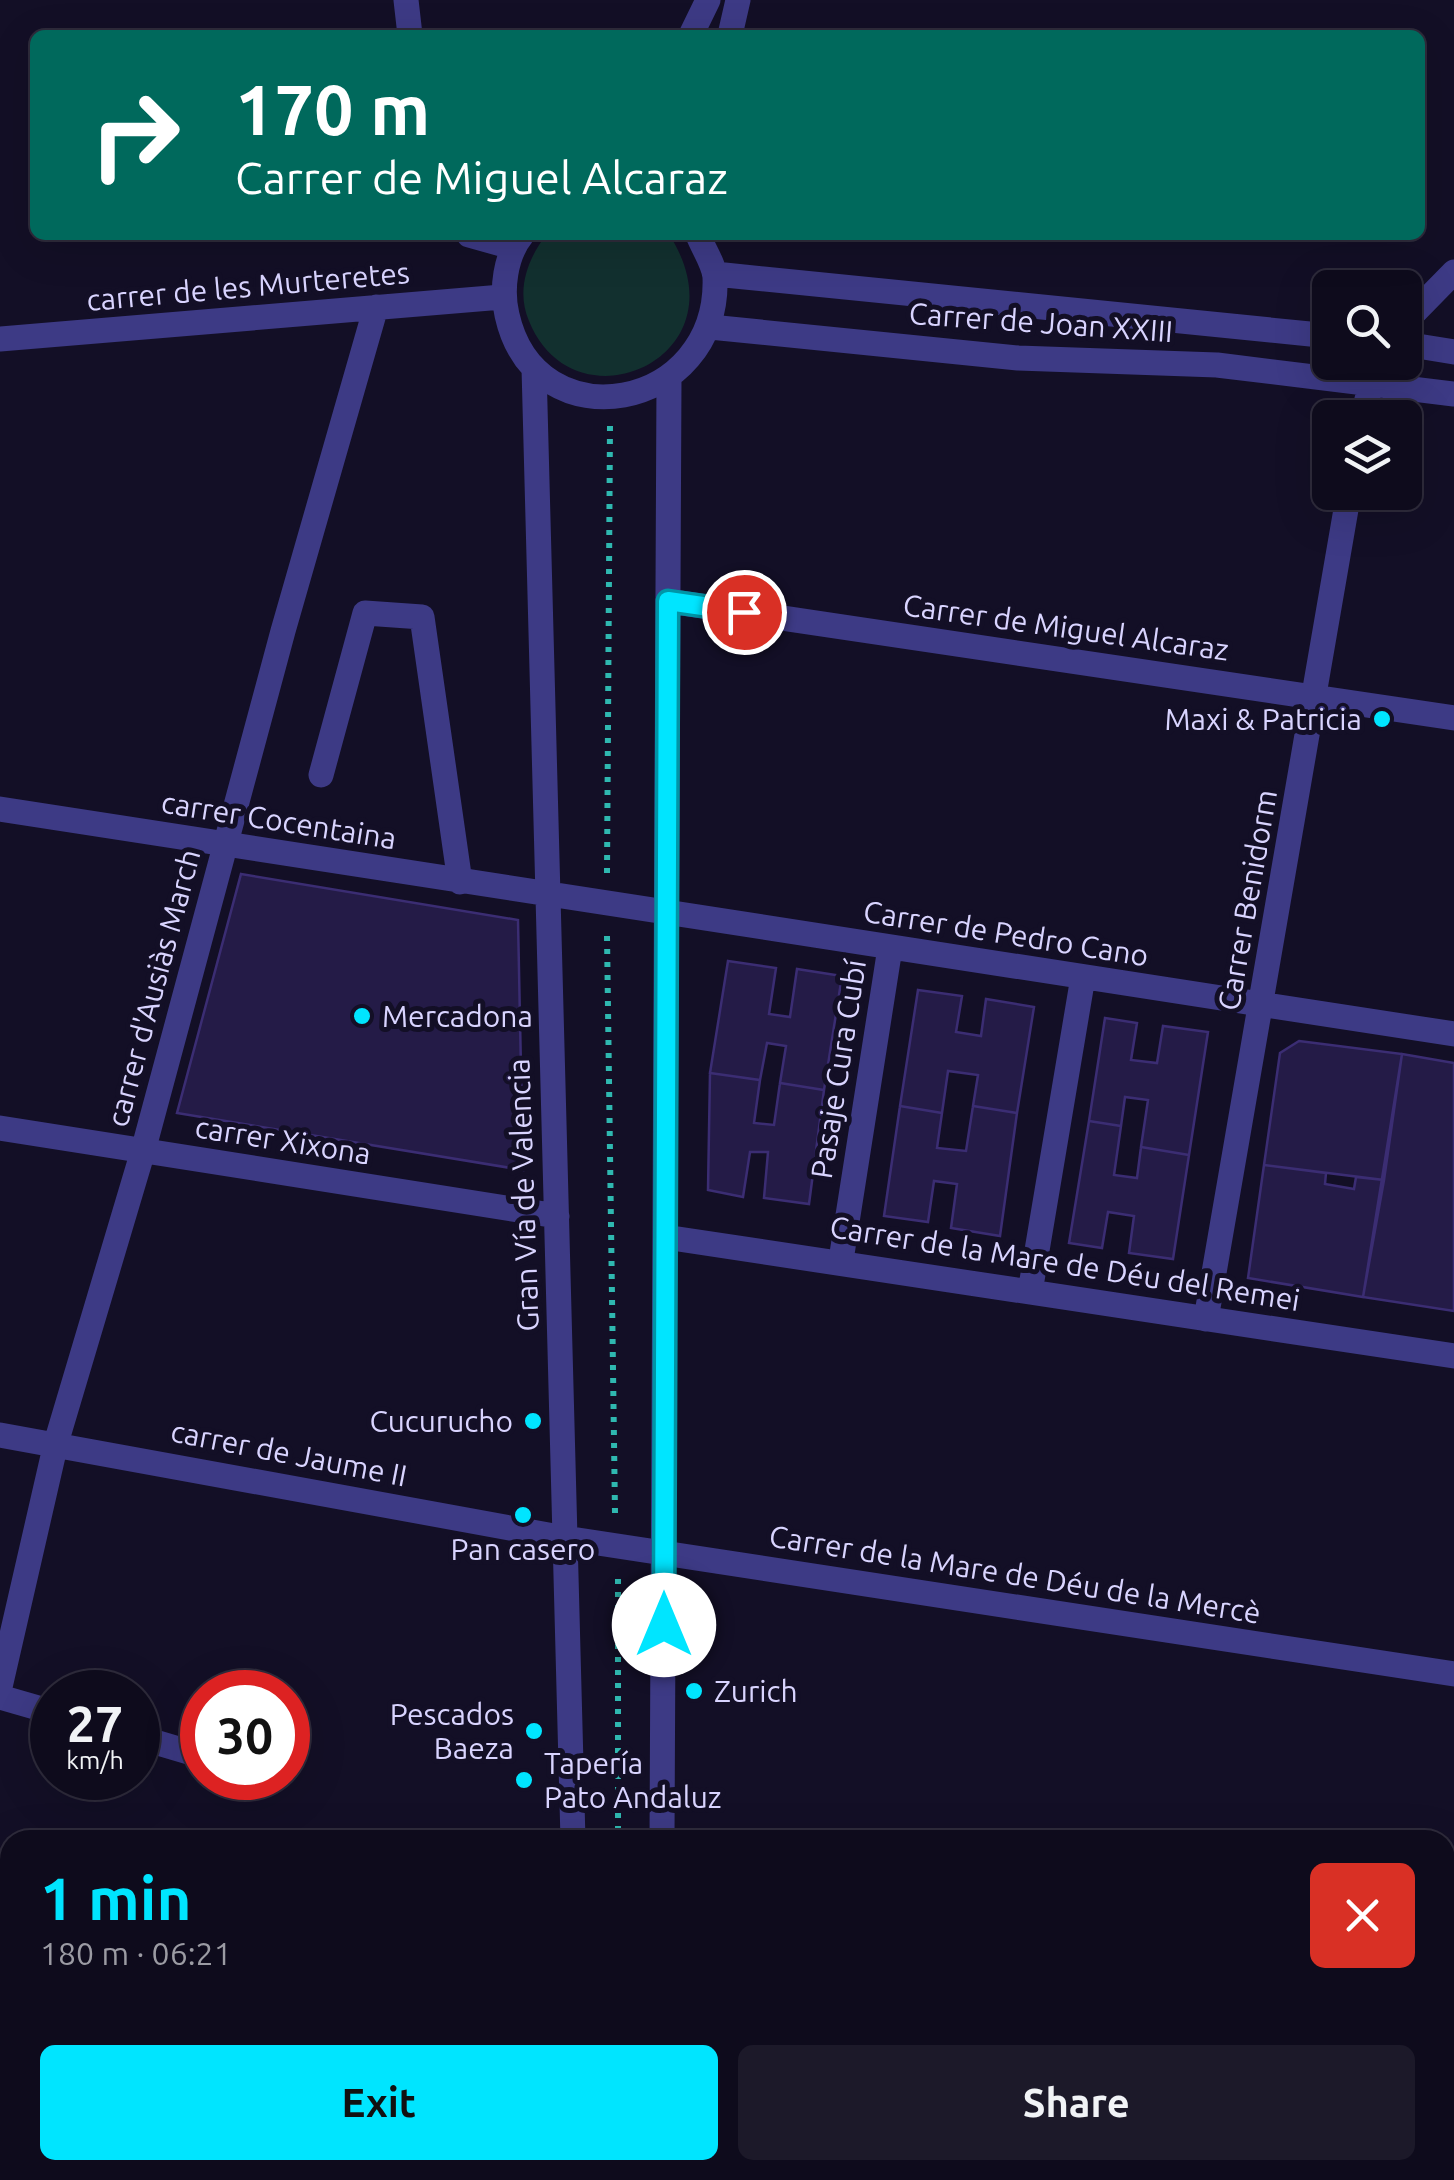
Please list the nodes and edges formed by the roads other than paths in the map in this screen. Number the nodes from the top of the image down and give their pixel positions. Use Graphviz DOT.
graph roads {
  1 [pos="406,0"];
  2 [pos="708,0"];
  3 [pos="738,0"];
  4 [pos="409,30"];
  5 [pos="693,30"];
  6 [pos="731,30"];
  7 [pos="700,240"];
  8 [pos="517,241"];
  9 [pos="1454,272"];
  10 [pos="715,274"];
  11 [pos="502,297"];
  12 [pos="1422,305"];
  13 [pos="376,308"];
  14 [pos="710,327"];
  15 [pos="1312,334"];
  16 [pos="0,339"];
  17 [pos="1422,347"];
  18 [pos="1454,352"];
  19 [pos="534,368"];
  20 [pos="1312,369"];
  21 [pos="669,380"];
  22 [pos="1386,380"];
  23 [pos="1454,394"];
  24 [pos="1346,510"];
  25 [pos="668,601"];
  26 [pos="1314,696"];
  27 [pos="1454,718"];
  28 [pos="321,774"];
  29 [pos="0,810"];
  30 [pos="226,845"];
  31 [pos="460,882"];
  32 [pos="548,896"];
  33 [pos="668,914"];
  34 [pos="890,948"];
  35 [pos="1083,978"];
  36 [pos="1262,1005"];
  37 [pos="1454,1034"];
  38 [pos="0,1128"];
  39 [pos="143,1151"];
  40 [pos="556,1216"];
  41 [pos="665,1236"];
  42 [pos="841,1260"];
  43 [pos="1030,1292"];
  44 [pos="1206,1319"];
  45 [pos="1454,1356"];
  46 [pos="0,1435"];
  47 [pos="56,1443"];
  48 [pos="565,1538"];
  49 [pos="664,1554"];
  50 [pos="1454,1674"];
  51 [pos="0,1687"];
  52 [pos="0,1697"];
  53 [pos="30,1706"];
  54 [pos="573,1830"];
  55 [pos="662,1830"];
  1 -- 4 [label="street"];
  2 -- 5 [label="street"];
  3 -- 6 [label="street"];
  7 -- 10 [label="street"];
  8 -- 11 [label="street"];
  9 -- 12 [label="street"];
  10 -- 14 [label="street"];
  10 -- 15 [label="street, Carrer de Joan XXIII"];
  11 -- 13 [label="street, carrer de les Murteretes"];
  11 -- 19 [label="street"];
  13 -- 16 [label="street, carrer de les Murteretes"];
  13 -- 30 [label="street, carrer d'Ausiàs March"];
  14 -- 20 [label="street, Carrer de Joan XXIII"];
  14 -- 21 [label="street"];
  17 -- 18 [label="street"];
  19 -- 21 [label="street"];
  19 -- 32 [label="street, Gran Vía de Valencia"];
  21 -- 25 [label="street"];
  22 -- 23 [label="street, Carrer de Joan XXIII"];
  24 -- 26 [label="street, Carrer Benidorm"];
  25 -- 26 [label="street, Carrer de Miguel Alcaraz"];
  25 -- 33 [label="street"];
  26 -- 27 [label="street, Carrer de Miguel Alcaraz"];
  26 -- 36 [label="street, Carrer Benidorm"];
  28 -- 31 [label="street"];
  29 -- 30 [label="street, carrer Cocentaina"];
  30 -- 31 [label="street, carrer Cocentaina"];
  30 -- 39 [label="street, carrer d'Ausiàs March"];
  31 -- 32 [label="street, carrer Cocentaina"];
  32 -- 33 [label="street, Carrer de Pedro Cano"];
  32 -- 40 [label="street, Gran Vía de Valencia"];
  33 -- 34 [label="street, Carrer de Pedro Cano"];
  33 -- 41 [label="street"];
  34 -- 35 [label="street, Carrer de Pedro Cano"];
  34 -- 42 [label="street, Pasaje Cura Cubí"];
  35 -- 36 [label="street, Carrer de Pedro Cano"];
  35 -- 43 [label="street"];
  36 -- 37 [label="street, Carrer de Pedro Cano"];
  36 -- 44 [label="street, Carrer Benidorm"];
  38 -- 39 [label="street, carrer Xixona"];
  39 -- 40 [label="street, carrer Xixona"];
  39 -- 47 [label="street, carrer d'Ausiàs March"];
  40 -- 48 [label="street, Gran Vía de Valencia"];
  41 -- 42 [label="street, Carrer de la Mare de Déu del Remei"];
  41 -- 49 [label="street"];
  42 -- 43 [label="street, Carrer de la Mare de Déu del Remei"];
  43 -- 44 [label="street, Carrer de la Mare de Déu del Remei"];
  44 -- 45 [label="street, Carrer de la Mare de Déu del Remei"];
  46 -- 47 [label="street, carrer de Jaume II"];
  47 -- 48 [label="street, carrer de Jaume II"];
  47 -- 51 [label="street, carrer d'Ausiàs March"];
  48 -- 49 [label="street, Carrer de la Mare de Déu de la Mercè"];
  48 -- 54 [label="street, Gran Vía de Valencia"];
  49 -- 50 [label="street, Carrer de la Mare de Déu de la Mercè"];
  49 -- 55 [label="street"];
  52 -- 53 [label="street"];
}
